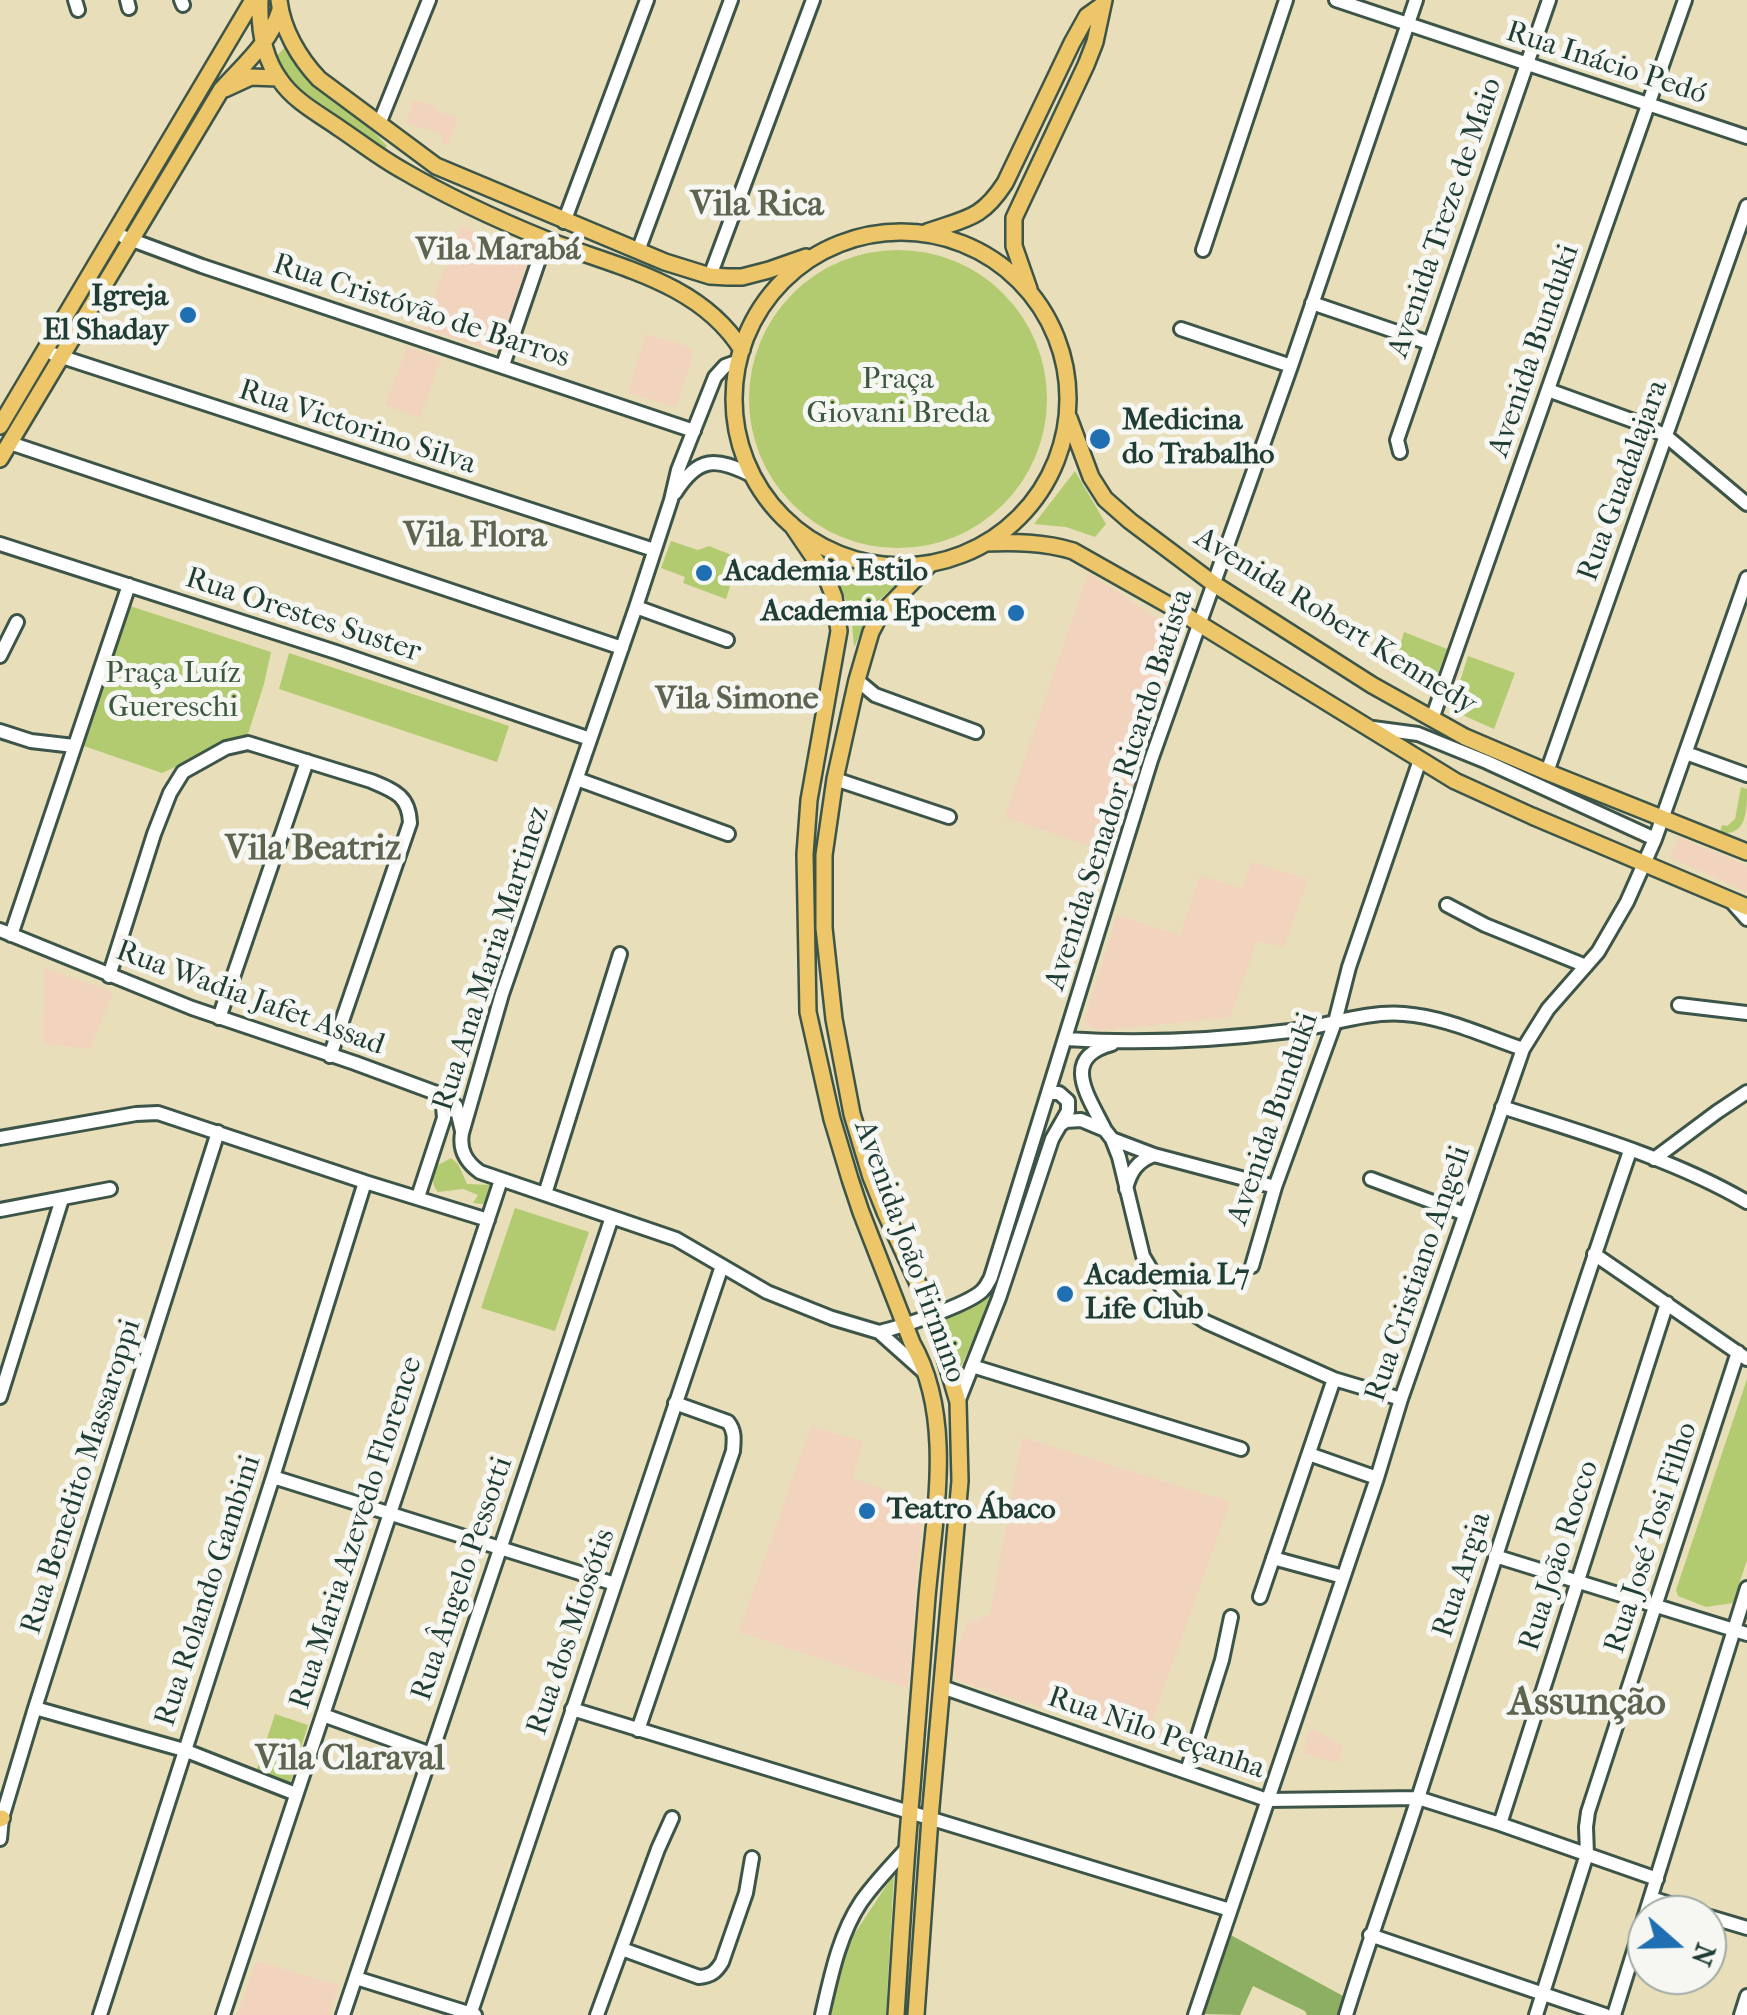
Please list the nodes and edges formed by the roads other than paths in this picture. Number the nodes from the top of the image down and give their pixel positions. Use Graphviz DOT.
graph roads {
  1 [pos="236,0"];
  2 [pos="252,0"];
  3 [pos="260,0"];
  4 [pos="429,0"];
  5 [pos="647,0"];
  6 [pos="731,0"];
  7 [pos="813,0"];
  8 [pos="1286,0"];
  9 [pos="1336,0"];
  10 [pos="1416,0"];
  11 [pos="1549,0"];
  12 [pos="1685,0"];
  13 [pos="1102,3"];
  14 [pos="280,5"];
  15 [pos="242,20"];
  16 [pos="1408,24"];
  17 [pos="264,43"];
  18 [pos="1526,65"];
  19 [pos="278,78"];
  20 [pos="221,90"];
  21 [pos="1649,105"];
  22 [pos="379,124"];
  23 [pos="1747,137"];
  24 [pos="436,166"];
  25 [pos="400,169"];
  26 [pos="1747,206"];
  27 [pos="564,222"];
  28 [pos="923,233"];
  29 [pos="114,235"];
  30 [pos="133,239"];
  31 [pos="546,239"];
  32 [pos="828,249"];
  33 [pos="1203,250"];
  34 [pos="638,251"];
  35 [pos="710,276"];
  36 [pos="1030,293"];
  37 [pos="1312,303"];
  38 [pos="1182,329"];
  39 [pos="1430,343"];
  40 [pos="54,354"];
  41 [pos="740,356"];
  42 [pos="503,365"];
  43 [pos="1291,366"];
  44 [pos="1548,390"];
  45 [pos="1067,413"];
  46 [pos="0,426"];
  47 [pos="694,431"];
  48 [pos="1666,436"];
  49 [pos="10,444"];
  50 [pos="1400,452"];
  51 [pos="0,459"];
  52 [pos="753,476"];
  53 [pos="671,500"];
  54 [pos="1747,504"];
  55 [pos="790,524"];
  56 [pos="985,543"];
  57 [pos="0,544"];
  58 [pos="654,550"];
  59 [pos="930,564"];
  60 [pos="1747,578"];
  61 [pos="1214,584"];
  62 [pos="129,585"];
  63 [pos="636,607"];
  64 [pos="17,622"];
  65 [pos="1200,626"];
  66 [pos="727,640"];
  67 [pos="622,648"];
  68 [pos="0,656"];
  69 [pos="856,680"];
  70 [pos="875,695"];
  71 [pos="852,701"];
  72 [pos="1432,719"];
  73 [pos="1366,728"];
  74 [pos="0,731"];
  75 [pos="976,732"];
  76 [pos="590,738"];
  77 [pos="74,746"];
  78 [pos="1686,753"];
  79 [pos="1420,760"];
  80 [pos="307,761"];
  81 [pos="1546,772"];
  82 [pos="1747,776"];
  83 [pos="577,779"];
  84 [pos="835,779"];
  85 [pos="949,818"];
  86 [pos="1662,819"];
  87 [pos="728,834"];
  88 [pos="1655,838"];
  89 [pos="1746,850"];
  90 [pos="1644,862"];
  91 [pos="1730,899"];
  92 [pos="1446,905"];
  93 [pos="1747,907"];
  94 [pos="1747,919"];
  95 [pos="6,933"];
  96 [pos="620,954"];
  97 [pos="1586,966"];
  98 [pos="109,976"];
  99 [pos="1679,1006"];
  100 [pos="1747,1013"];
  101 [pos="219,1018"];
  102 [pos="1335,1022"];
  103 [pos="1066,1039"];
  104 [pos="1120,1042"];
  105 [pos="1523,1049"];
  106 [pos="330,1056"];
  107 [pos="1747,1092"];
  108 [pos="1049,1093"];
  109 [pos="438,1094"];
  110 [pos="1502,1107"];
  111 [pos="1060,1125"];
  112 [pos="218,1132"];
  113 [pos="462,1133"];
  114 [pos="1108,1134"];
  115 [pos="0,1138"];
  116 [pos="1630,1150"];
  117 [pos="1154,1155"];
  118 [pos="465,1156"];
  119 [pos="1654,1159"];
  120 [pos="430,1162"];
  121 [pos="1371,1179"];
  122 [pos="502,1180"];
  123 [pos="365,1182"];
  124 [pos="1275,1187"];
  125 [pos="110,1189"];
  126 [pos="1126,1192"];
  127 [pos="544,1194"];
  128 [pos="418,1197"];
  129 [pos="62,1198"];
  130 [pos="1747,1202"];
  131 [pos="0,1210"];
  132 [pos="1464,1214"];
  133 [pos="612,1217"];
  134 [pos="488,1220"];
  135 [pos="1594,1254"];
  136 [pos="722,1266"];
  137 [pos="1252,1266"];
  138 [pos="923,1294"];
  139 [pos="962,1302"];
  140 [pos="1667,1302"];
  141 [pos="932,1314"];
  142 [pos="906,1326"];
  143 [pos="879,1332"];
  144 [pos="1742,1355"];
  145 [pos="972,1366"];
  146 [pos="926,1375"];
  147 [pos="1334,1379"];
  148 [pos="0,1397"];
  149 [pos="1401,1399"];
  150 [pos="958,1402"];
  151 [pos="675,1403"];
  152 [pos="1240,1449"];
  153 [pos="1308,1454"];
  154 [pos="273,1476"];
  155 [pos="1377,1478"];
  156 [pos="390,1513"];
  157 [pos="500,1548"];
  158 [pos="1495,1556"];
  159 [pos="1273,1558"];
  160 [pos="1343,1578"];
  161 [pos="1579,1582"];
  162 [pos="615,1584"];
  163 [pos="1747,1588"];
  164 [pos="1260,1597"];
  165 [pos="1656,1607"];
  166 [pos="1231,1617"];
  167 [pos="1740,1632"];
  168 [pos="942,1687"];
  169 [pos="34,1708"];
  170 [pos="572,1710"];
  171 [pos="323,1715"];
  172 [pos="638,1730"];
  173 [pos="184,1750"];
  174 [pos="431,1754"];
  175 [pos="1187,1771"];
  176 [pos="296,1794"];
  177 [pos="1418,1798"];
  178 [pos="1267,1800"];
  179 [pos="910,1812"];
  180 [pos="672,1818"];
  181 [pos="930,1818"];
  182 [pos="1,1819"];
  183 [pos="1500,1824"];
  184 [pos="0,1839"];
  185 [pos="908,1847"];
  186 [pos="1587,1854"];
  187 [pos="752,1858"];
  188 [pos="1657,1879"];
  189 [pos="1652,1895"];
  190 [pos="1230,1910"];
  191 [pos="1370,1936"];
  192 [pos="622,1949"];
  193 [pos="1627,1974"];
  194 [pos="356,1978"];
  195 [pos="1543,1994"];
  196 [pos="1747,1996"];
  197 [pos="100,2015"];
  198 [pos="223,2015"];
  199 [pos="343,2015"];
  200 [pos="472,2015"];
  201 [pos="597,2015"];
  202 [pos="822,2015"];
  203 [pos="896,2015"];
  204 [pos="916,2015"];
  205 [pos="1195,2015"];
  206 [pos="1346,2015"];
  207 [pos="1536,2015"];
  208 [pos="1605,2015"];
  209 [pos="1614,2015"];
  210 [pos="1741,2015"];
  1 -- 15 [label="street"];
  2 -- 15 [label="main road"];
  3 -- 17 [label="main road"];
  4 -- 22 [label="street"];
  5 -- 27 [label="street"];
  6 -- 34 [label="street"];
  7 -- 35 [label="street"];
  8 -- 33 [label="street"];
  9 -- 16 [label="street, Rua Inácio Pedó"];
  10 -- 16 [label="street, Avenida Senador Ricardo Batista"];
  11 -- 18 [label="street, Avenida Treze de Maio"];
  12 -- 21 [label="street, Avenida Bunduki"];
  13 -- 28 [label="main road"];
  13 -- 36 [label="main road"];
  14 -- 17 [label="main road"];
  14 -- 22 [label="main road"];
  15 -- 29 [label="main road"];
  16 -- 18 [label="street, Rua Inácio Pedó"];
  16 -- 37 [label="street, Avenida Senador Ricardo Batista"];
  17 -- 19 [label="main road"];
  17 -- 20 [label="main road"];
  18 -- 21 [label="street, Rua Inácio Pedó"];
  18 -- 39 [label="street, Avenida Treze de Maio"];
  19 -- 20 [label="main road"];
  19 -- 25 [label="main road"];
  20 -- 30 [label="main road"];
  21 -- 23 [label="street, Rua Inácio Pedó"];
  21 -- 44 [label="street, Avenida Bunduki"];
  22 -- 24 [label="main road"];
  24 -- 25 [label="main road"];
  24 -- 27 [label="main road"];
  25 -- 31 [label="main road"];
  26 -- 48 [label="street, Rua Guadalajara"];
  27 -- 34 [label="main road"];
  28 -- 32 [label="main road"];
  28 -- 36 [label="main road"];
  29 -- 30 [label="street, Rua Cristóvão de Barros"];
  29 -- 40 [label="main road"];
  30 -- 40 [label="main road"];
  30 -- 42 [label="street, Rua Cristóvão de Barros"];
  31 -- 41 [label="main road"];
  31 -- 42 [label="street"];
  32 -- 35 [label="main road"];
  32 -- 41 [label="main road"];
  34 -- 35 [label="main road"];
  36 -- 45 [label="main road"];
  37 -- 39 [label="street"];
  37 -- 43 [label="street, Avenida Senador Ricardo Batista"];
  38 -- 43 [label="street"];
  39 -- 50 [label="street, Avenida Treze de Maio"];
  40 -- 46 [label="main road"];
  40 -- 49 [label="main road"];
  40 -- 58 [label="street, Rua Victorino Silva"];
  41 -- 47 [label="street, Rua Ana Maria Martinez"];
  41 -- 52 [label="main road"];
  42 -- 47 [label="street, Rua Cristóvão de Barros"];
  43 -- 61 [label="street, Avenida Senador Ricardo Batista"];
  44 -- 48 [label="street"];
  44 -- 72 [label="street, Avenida Bunduki"];
  45 -- 56 [label="main road"];
  45 -- 61 [label="main road, Avenida Robert Kennedy"];
  47 -- 53 [label="street, Rua Ana Maria Martinez"];
  48 -- 54 [label="street"];
  48 -- 81 [label="street, Rua Guadalajara"];
  49 -- 51 [label="main road"];
  49 -- 67 [label="street"];
  52 -- 53 [label="street"];
  52 -- 55 [label="main road"];
  53 -- 58 [label="street, Rua Ana Maria Martinez"];
  55 -- 59 [label="main road"];
  55 -- 142 [label="main road, Avenida João Firmino"];
  56 -- 59 [label="main road"];
  56 -- 65 [label="main road, Avenida Robert Kennedy"];
  57 -- 62 [label="street, Rua Orestes Suster"];
  58 -- 63 [label="street, Rua Ana Maria Martinez"];
  59 -- 69 [label="main road, Avenida João Firmino"];
  60 -- 78 [label="street, Rua Cristiano Angeli"];
  61 -- 65 [label="street, Avenida Senador Ricardo Batista"];
  61 -- 72 [label="main road, Avenida Robert Kennedy"];
  62 -- 76 [label="street, Rua Orestes Suster"];
  62 -- 77 [label="street"];
  63 -- 66 [label="street"];
  63 -- 67 [label="street, Rua Ana Maria Martinez"];
  64 -- 68 [label="street"];
  65 -- 73 [label="main road, Avenida Robert Kennedy"];
  65 -- 103 [label="street, Avenida Senador Ricardo Batista"];
  67 -- 76 [label="street, Rua Ana Maria Martinez"];
  69 -- 70 [label="street"];
  69 -- 71 [label="main road, Avenida João Firmino"];
  70 -- 71 [label="street"];
  70 -- 75 [label="street"];
  71 -- 84 [label="main road, Avenida João Firmino"];
  72 -- 81 [label="main road, Avenida Robert Kennedy"];
  73 -- 79 [label="main road, Avenida Robert Kennedy"];
  73 -- 88 [label="street, Avenida Robert Kennedy"];
  74 -- 77 [label="street"];
  76 -- 83 [label="street, Rua Ana Maria Martinez"];
  77 -- 95 [label="street"];
  78 -- 82 [label="street"];
  78 -- 86 [label="street, Rua Cristiano Angeli"];
  79 -- 90 [label="main road, Avenida Robert Kennedy"];
  79 -- 102 [label="street, Avenida Bunduki"];
  80 -- 98 [label="street"];
  80 -- 101 [label="street"];
  80 -- 106 [label="street"];
  81 -- 86 [label="main road, Avenida Robert Kennedy"];
  83 -- 87 [label="street"];
  83 -- 113 [label="street, Rua Ana Maria Martinez"];
  84 -- 85 [label="street"];
  84 -- 138 [label="main road, Avenida João Firmino"];
  86 -- 88 [label="street, Rua Cristiano Angeli"];
  86 -- 89 [label="main road, Avenida Robert Kennedy"];
  88 -- 90 [label="street, Rua Cristiano Angeli"];
  90 -- 91 [label="main road, Avenida Robert Kennedy"];
  90 -- 97 [label="street, Rua Cristiano Angeli"];
  91 -- 93 [label="main road, Avenida Robert Kennedy"];
  91 -- 94 [label="street"];
  92 -- 97 [label="street"];
  95 -- 98 [label="street, Rua Wadia Jafet Assad"];
  96 -- 127 [label="street"];
  97 -- 105 [label="street, Rua Cristiano Angeli"];
  98 -- 101 [label="street, Rua Wadia Jafet Assad"];
  99 -- 100 [label="street"];
  101 -- 106 [label="street, Rua Wadia Jafet Assad"];
  102 -- 104 [label="street"];
  102 -- 105 [label="street"];
  102 -- 124 [label="street, Avenida Bunduki"];
  103 -- 104 [label="street"];
  103 -- 108 [label="street, Avenida Senador Ricardo Batista"];
  104 -- 114 [label="street"];
  105 -- 110 [label="street, Rua Cristiano Angeli"];
  106 -- 109 [label="street, Rua Wadia Jafet Assad"];
  107 -- 119 [label="street"];
  108 -- 111 [label="street"];
  108 -- 139 [label="street, Avenida Senador Ricardo Batista"];
  109 -- 113 [label="street"];
  109 -- 120 [label="street"];
  110 -- 116 [label="street"];
  110 -- 132 [label="street, Rua Cristiano Angeli"];
  111 -- 114 [label="street"];
  111 -- 145 [label="street"];
  112 -- 115 [label="street"];
  112 -- 123 [label="street"];
  112 -- 169 [label="street, Rua Benedito Massaroppi"];
  113 -- 118 [label="street, Rua Ana Maria Martinez"];
  114 -- 117 [label="street"];
  114 -- 126 [label="street"];
  116 -- 119 [label="street"];
  116 -- 135 [label="street, Rua Argia"];
  117 -- 124 [label="street"];
  117 -- 126 [label="street"];
  118 -- 120 [label="street"];
  118 -- 122 [label="street, Rua Ana Maria Martinez"];
  119 -- 130 [label="street"];
  120 -- 128 [label="street"];
  121 -- 132 [label="street"];
  122 -- 127 [label="street, Rua Ana Maria Martinez"];
  122 -- 134 [label="street, Rua Maria Azevedo Florence"];
  123 -- 128 [label="street"];
  123 -- 154 [label="street, Rua Rolando Gambini"];
  124 -- 137 [label="street, Avenida Bunduki"];
  125 -- 129 [label="street"];
  126 -- 147 [label="street"];
  127 -- 133 [label="street, Rua Ana Maria Martinez"];
  128 -- 134 [label="street"];
  129 -- 131 [label="street"];
  129 -- 148 [label="street"];
  132 -- 149 [label="street, Rua Cristiano Angeli"];
  133 -- 136 [label="street, Rua Ana Maria Martinez"];
  133 -- 157 [label="street, Rua Ângelo Pessotti"];
  134 -- 156 [label="street, Rua Maria Azevedo Florence"];
  135 -- 140 [label="street"];
  135 -- 158 [label="street, Rua Argia"];
  136 -- 143 [label="street, Rua Ana Maria Martinez"];
  136 -- 151 [label="street, Rua dos Miosótis"];
  138 -- 139 [label="street"];
  138 -- 141 [label="main road, Avenida João Firmino"];
  139 -- 141 [label="street, Avenida Senador Ricardo Batista"];
  140 -- 144 [label="street"];
  140 -- 161 [label="street, Rua João Rocco"];
  141 -- 142 [label="street"];
  141 -- 150 [label="main road, Avenida João Firmino"];
  142 -- 143 [label="street"];
  142 -- 146 [label="main road, Avenida João Firmino"];
  143 -- 146 [label="street, Rua Ana Maria Martinez"];
  144 -- 165 [label="street, Rua José Tosi Filho"];
  145 -- 150 [label="street"];
  145 -- 152 [label="street"];
  146 -- 179 [label="main road, Avenida João Firmino"];
  147 -- 149 [label="street"];
  147 -- 153 [label="street"];
  149 -- 155 [label="street, Rua Cristiano Angeli"];
  150 -- 168 [label="main road, Avenida João Firmino"];
  151 -- 162 [label="street, Rua dos Miosótis"];
  151 -- 172 [label="street"];
  153 -- 155 [label="street"];
  153 -- 159 [label="street"];
  154 -- 156 [label="street"];
  154 -- 173 [label="street, Rua Rolando Gambini"];
  155 -- 160 [label="street, Rua Cristiano Angeli"];
  156 -- 157 [label="street"];
  156 -- 171 [label="street, Rua Maria Azevedo Florence"];
  157 -- 162 [label="street"];
  157 -- 174 [label="street, Rua Ângelo Pessotti"];
  158 -- 161 [label="street"];
  158 -- 177 [label="street, Rua Argia"];
  159 -- 160 [label="street"];
  159 -- 164 [label="street"];
  160 -- 178 [label="street, Rua Cristiano Angeli"];
  161 -- 165 [label="street"];
  161 -- 183 [label="street, Rua João Rocco"];
  162 -- 170 [label="street, Rua dos Miosótis"];
  163 -- 167 [label="street"];
  165 -- 167 [label="street"];
  165 -- 186 [label="street, Rua José Tosi Filho"];
  166 -- 175 [label="street"];
  167 -- 188 [label="street"];
  168 -- 175 [label="street, Rua Nilo Peçanha"];
  168 -- 181 [label="main road, Avenida João Firmino"];
  169 -- 173 [label="street"];
  169 -- 182 [label="street, Rua Benedito Massaroppi"];
  170 -- 172 [label="street"];
  170 -- 200 [label="street, Rua dos Miosótis"];
  171 -- 174 [label="street"];
  171 -- 176 [label="street, Rua Maria Azevedo Florence"];
  172 -- 179 [label="street"];
  173 -- 176 [label="street"];
  173 -- 197 [label="street, Rua Rolando Gambini"];
  174 -- 194 [label="street, Rua Ângelo Pessotti"];
  175 -- 178 [label="street, Rua Nilo Peçanha"];
  176 -- 198 [label="street, Rua Maria Azevedo Florence"];
  177 -- 178 [label="street, Rua Nilo Peçanha"];
  177 -- 183 [label="street, Rua Nilo Peçanha"];
  177 -- 191 [label="street, Rua Argia"];
  178 -- 190 [label="street, Rua Cristiano Angeli"];
  179 -- 181 [label="street"];
  179 -- 185 [label="main road, Avenida João Firmino"];
  180 -- 192 [label="street"];
  181 -- 190 [label="street"];
  181 -- 204 [label="main road, Avenida João Firmino"];
  182 -- 184 [label="street, Rua Benedito Massaroppi"];
  183 -- 186 [label="street, Rua Nilo Peçanha"];
  185 -- 202 [label="street"];
  185 -- 203 [label="main road, Avenida João Firmino"];
  186 -- 188 [label="street, Rua Nilo Peçanha"];
  186 -- 195 [label="street, Rua José Tosi Filho"];
  187 -- 192 [label="street"];
  188 -- 189 [label="street"];
  190 -- 205 [label="street, Rua Cristiano Angeli"];
  191 -- 195 [label="street"];
  191 -- 206 [label="street, Rua Argia"];
  192 -- 201 [label="street"];
  193 -- 209 [label="street"];
  194 -- 199 [label="street, Rua Ângelo Pessotti"];
  194 -- 200 [label="street"];
  195 -- 207 [label="street, Rua José Tosi Filho"];
  195 -- 208 [label="street"];
  196 -- 210 [label="street"];
}
